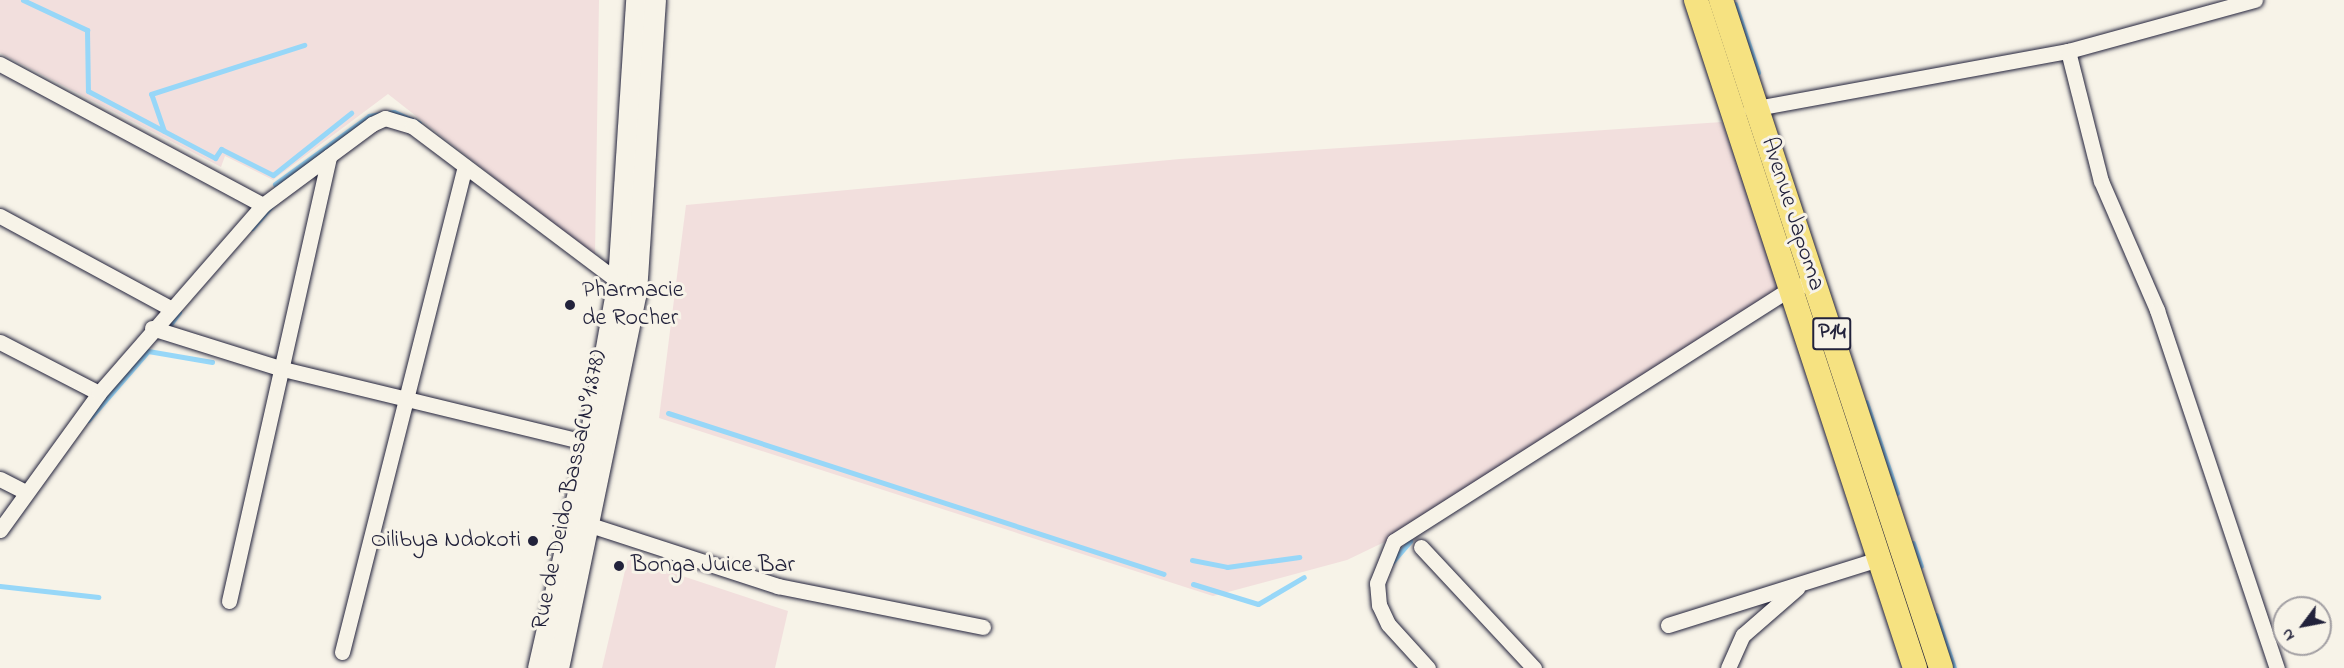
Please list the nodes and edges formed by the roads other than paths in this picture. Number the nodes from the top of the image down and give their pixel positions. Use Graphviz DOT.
graph roads {
  1 [pos="636,0"];
  2 [pos="655,0"];
  3 [pos="1696,0"];
  4 [pos="1721,0"];
  5 [pos="2254,0"];
  6 [pos="2068,51"];
  7 [pos="0,64"];
  8 [pos="1757,108"];
  9 [pos="1733,113"];
  10 [pos="329,156"];
  11 [pos="465,166"];
  12 [pos="263,205"];
  13 [pos="0,216"];
  14 [pos="618,281"];
  15 [pos="1814,281"];
  16 [pos="1790,290"];
  17 [pos="170,308"];
  18 [pos="152,328"];
  19 [pos="0,342"];
  20 [pos="283,369"];
  21 [pos="99,393"];
  22 [pos="403,398"];
  23 [pos="598,445"];
  24 [pos="0,479"];
  25 [pos="26,492"];
  26 [pos="590,525"];
  27 [pos="0,530"];
  28 [pos="1421,547"];
  29 [pos="1879,559"];
  30 [pos="1803,583"];
  31 [pos="229,601"];
  32 [pos="1668,625"];
  33 [pos="983,627"];
  34 [pos="342,652"];
  35 [pos="538,668"];
  36 [pos="558,668"];
  37 [pos="1428,668"];
  38 [pos="1534,668"];
  39 [pos="1728,668"];
  40 [pos="1915,668"];
  41 [pos="1941,668"];
  42 [pos="2277,668"];
  1 -- 14 [label="main road"];
  2 -- 23 [label="main road, Rue de Deido Bassa(N°1.878)"];
  3 -- 9 [label="main road, Avenue Japoma / P14"];
  4 -- 8 [label="main road, Avenue Japoma / P14"];
  5 -- 6 [label="street"];
  6 -- 8 [label="street"];
  6 -- 42 [label="street"];
  7 -- 12 [label="street"];
  8 -- 9 [label="street"];
  8 -- 15 [label="main road, Avenue Japoma / P14"];
  9 -- 16 [label="main road, Avenue Japoma / P14"];
  10 -- 11 [label="street"];
  10 -- 12 [label="street"];
  10 -- 20 [label="street"];
  11 -- 14 [label="street"];
  11 -- 22 [label="street"];
  12 -- 17 [label="street"];
  13 -- 17 [label="street"];
  14 -- 23 [label="main road"];
  15 -- 16 [label="street"];
  15 -- 41 [label="main road, Avenue Japoma / P14"];
  16 -- 29 [label="main road, Avenue Japoma / P14"];
  16 -- 37 [label="street"];
  17 -- 18 [label="street"];
  18 -- 20 [label="street"];
  18 -- 21 [label="street"];
  19 -- 21 [label="street"];
  20 -- 22 [label="street"];
  20 -- 31 [label="street"];
  21 -- 25 [label="street"];
  22 -- 23 [label="street"];
  22 -- 34 [label="street"];
  23 -- 26 [label="main road, Rue de Deido Bassa(N°1.878)"];
  23 -- 35 [label="main road"];
  24 -- 25 [label="street"];
  25 -- 27 [label="street"];
  26 -- 33 [label="street"];
  26 -- 36 [label="main road, Rue de Deido Bassa(N°1.878)"];
  28 -- 38 [label="street"];
  29 -- 30 [label="street"];
  29 -- 40 [label="main road, Avenue Japoma / P14"];
  30 -- 32 [label="street"];
  30 -- 39 [label="street"];
}
